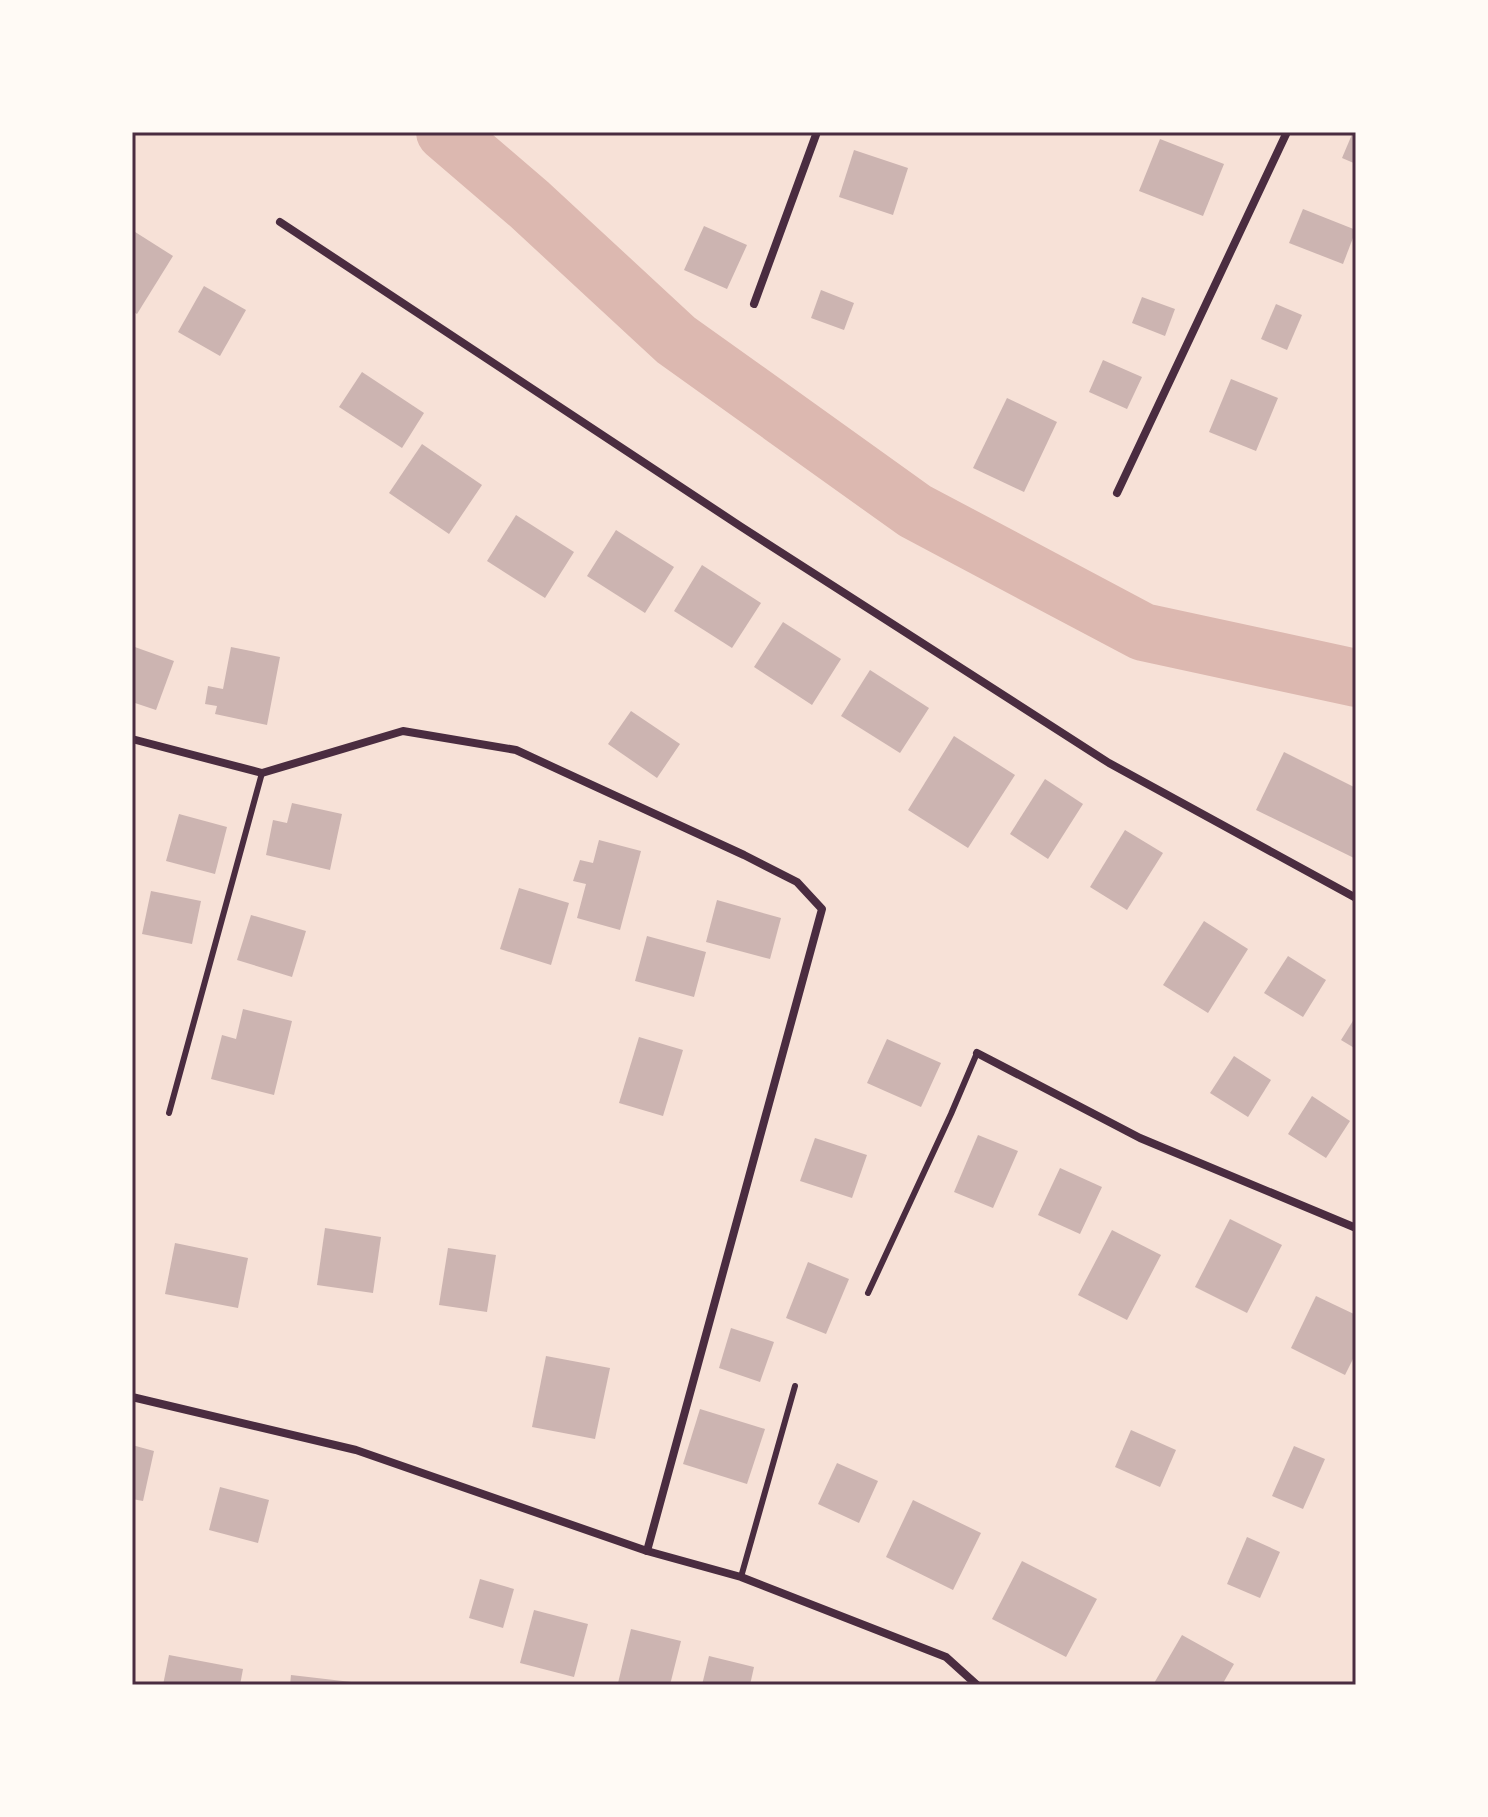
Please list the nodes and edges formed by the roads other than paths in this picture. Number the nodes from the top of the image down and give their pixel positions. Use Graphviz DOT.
graph roads {
  1 [pos="817,132"];
  2 [pos="1287,132"];
  3 [pos="280,222"];
  4 [pos="754,304"];
  5 [pos="1117,493"];
  6 [pos="132,739"];
  7 [pos="262,773"];
  8 [pos="1356,898"];
  9 [pos="977,1053"];
  10 [pos="169,1113"];
  11 [pos="1356,1228"];
  12 [pos="868,1293"];
  13 [pos="795,1386"];
  14 [pos="132,1397"];
  15 [pos="647,1551"];
  16 [pos="741,1577"];
  17 [pos="977,1685"];
  1 -- 4 [label="street"];
  2 -- 5 [label="street"];
  3 -- 8 [label="street"];
  6 -- 7 [label="street"];
  7 -- 10 [label="lane"];
  7 -- 15 [label="street"];
  9 -- 11 [label="street"];
  9 -- 12 [label="lane"];
  13 -- 16 [label="lane"];
  14 -- 15 [label="street"];
  15 -- 16 [label="street"];
  16 -- 17 [label="street"];
}
